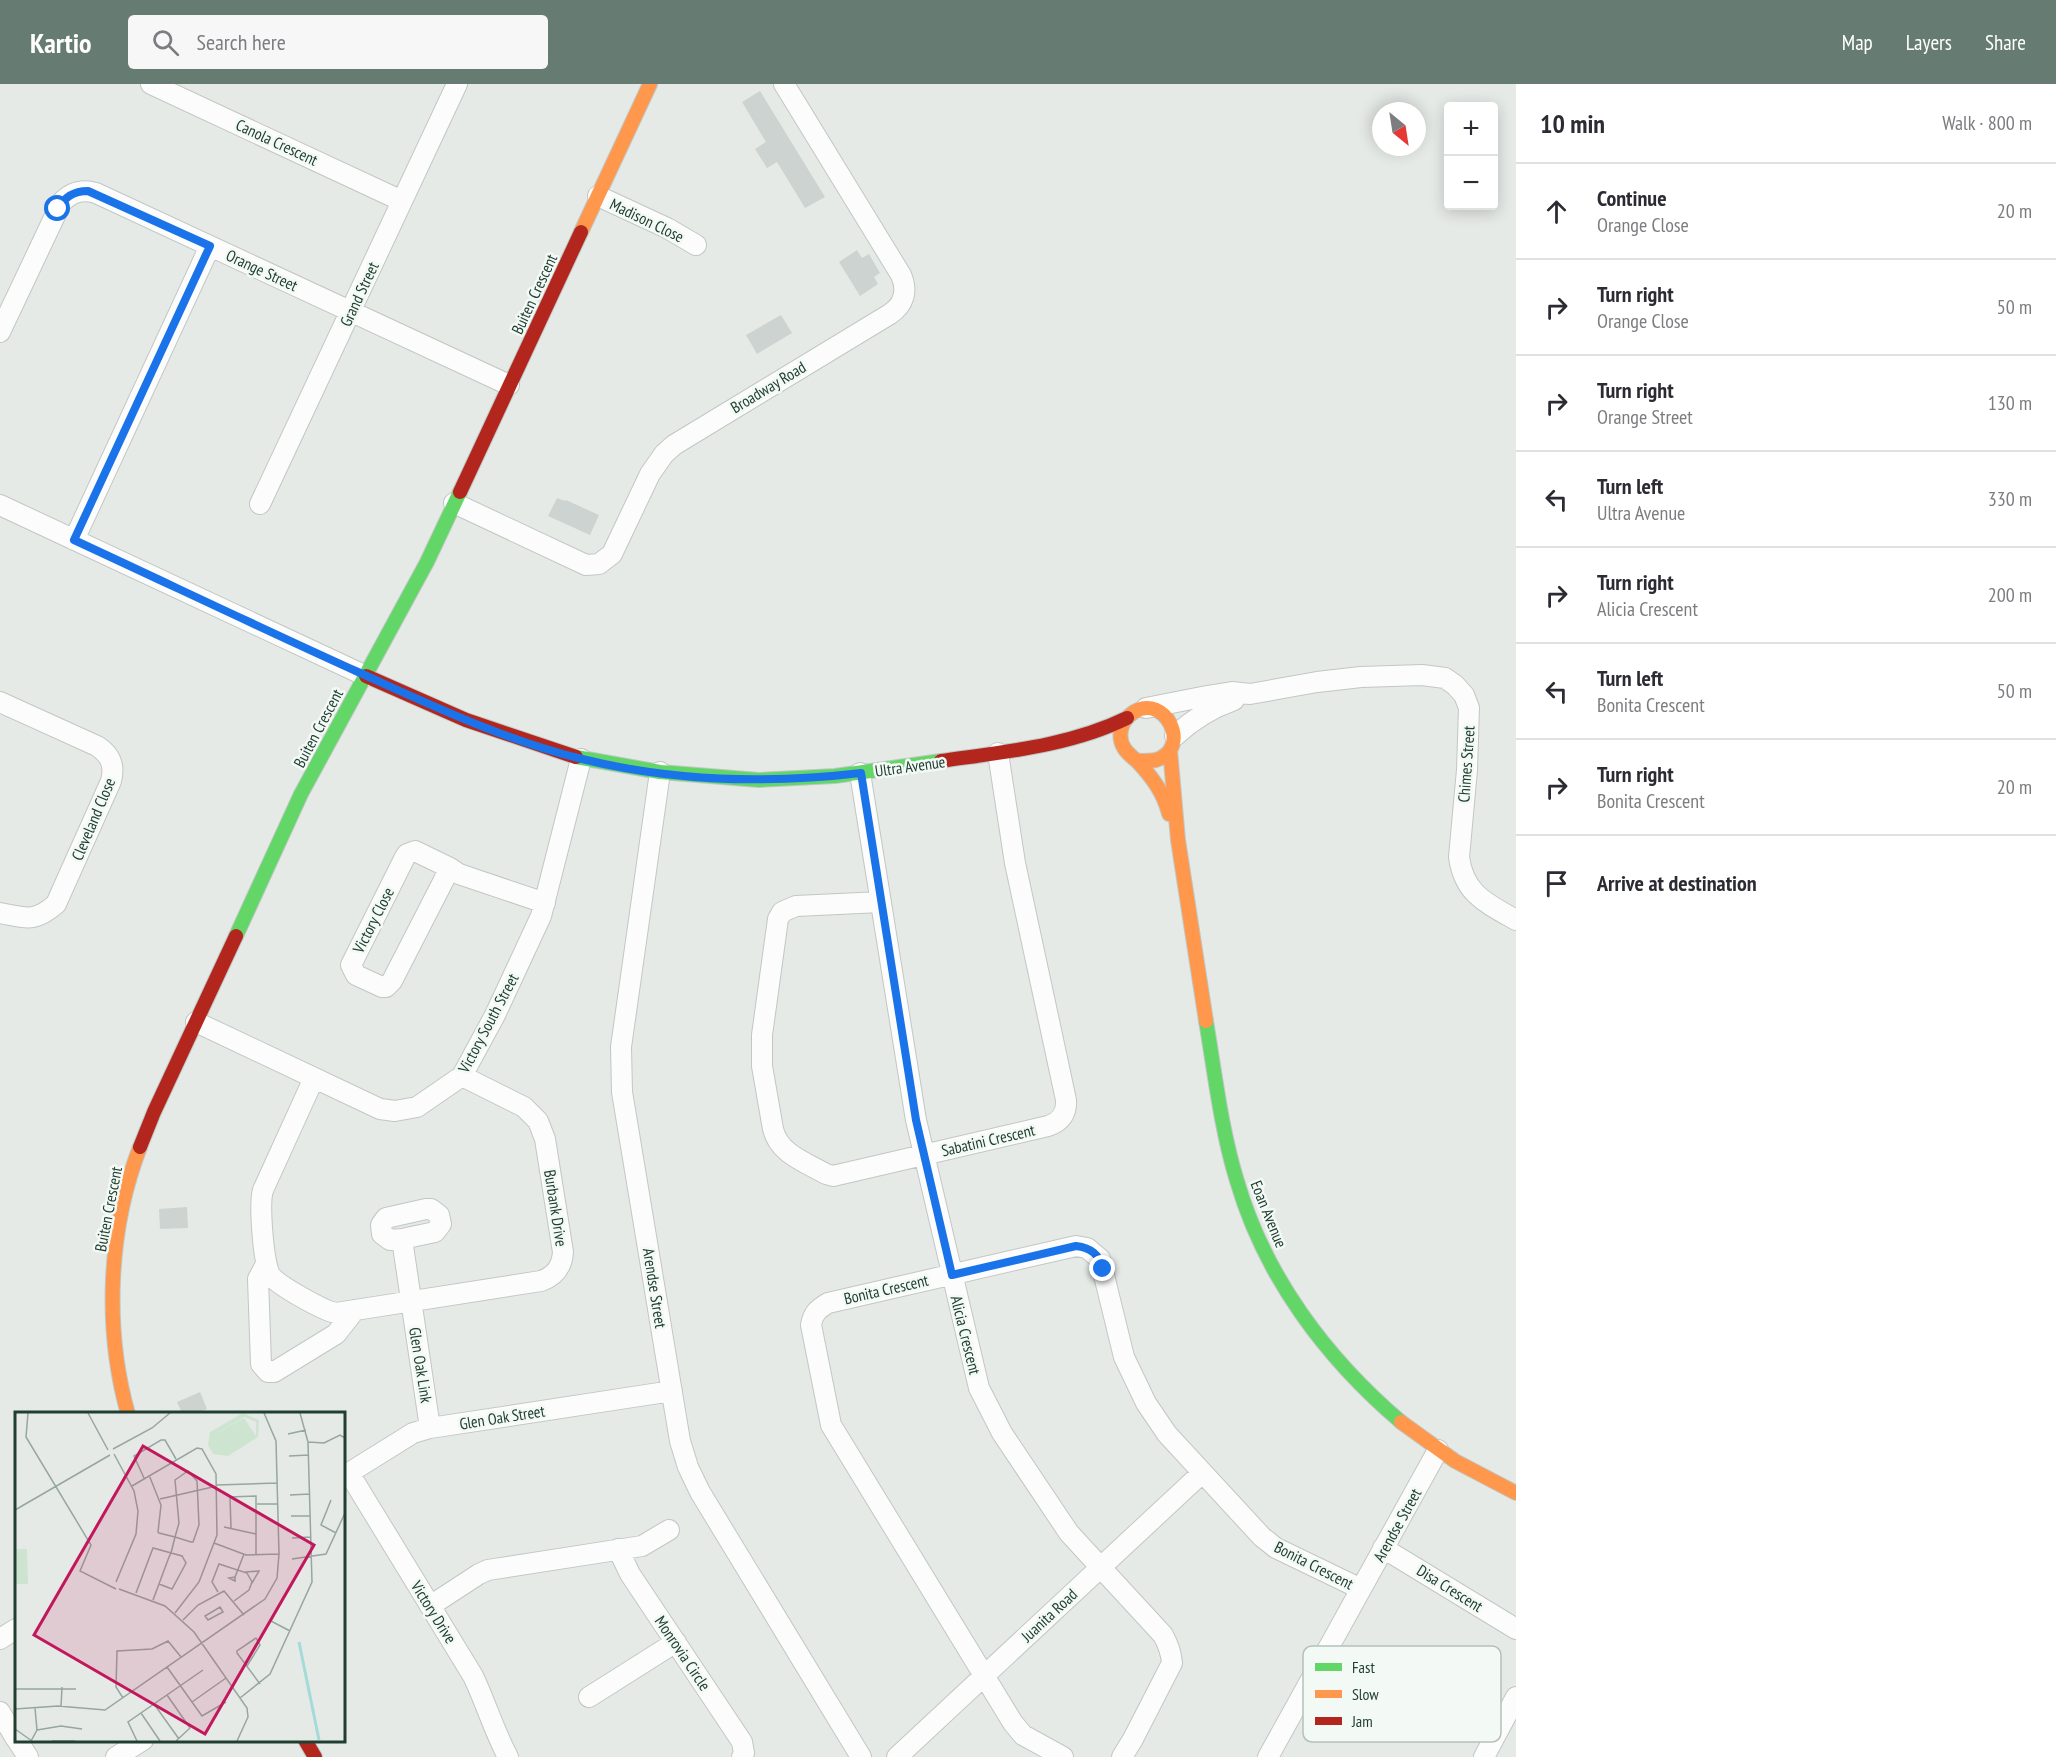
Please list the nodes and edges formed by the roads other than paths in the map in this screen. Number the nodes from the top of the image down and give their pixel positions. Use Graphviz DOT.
graph roads {
  1 [pos="151,84"];
  2 [pos="650,84"];
  3 [pos="784,84"];
  4 [pos="453,85"];
  5 [pos="598,196"];
  6 [pos="402,201"];
  7 [pos="696,245"];
  8 [pos="210,246"];
  9 [pos="351,311"];
  10 [pos="0,332"];
  11 [pos="509,385"];
  12 [pos="454,503"];
  13 [pos="260,504"];
  14 [pos="0,505"];
  15 [pos="74,540"];
  16 [pos="366,675"];
  17 [pos="1250,694"];
  18 [pos="0,702"];
  19 [pos="1146,708"];
  20 [pos="1127,718"];
  21 [pos="1173,743"];
  22 [pos="1047,744"];
  23 [pos="1089,747"];
  24 [pos="998,753"];
  25 [pos="1112,753"];
  26 [pos="581,759"];
  27 [pos="1136,760"];
  28 [pos="660,772"];
  29 [pos="861,773"];
  30 [pos="1178,840"];
  31 [pos="450,868"];
  32 [pos="881,902"];
  33 [pos="545,903"];
  34 [pos="0,913"];
  35 [pos="1516,920"];
  36 [pos="196,1022"];
  37 [pos="462,1076"];
  38 [pos="314,1078"];
  39 [pos="923,1155"];
  40 [pos="402,1239"];
  41 [pos="266,1264"];
  42 [pos="952,1275"];
  43 [pos="411,1301"];
  44 [pos="355,1310"];
  45 [pos="672,1391"];
  46 [pos="128,1412"];
  47 [pos="430,1428"];
  48 [pos="1438,1450"];
  49 [pos="1202,1473"];
  50 [pos="346,1474"];
  51 [pos="1516,1493"];
  52 [pos="669,1530"];
  53 [pos="1383,1548"];
  54 [pos="618,1549"];
  55 [pos="1101,1567"];
  56 [pos="1361,1589"];
  57 [pos="430,1606"];
  58 [pos="1516,1629"];
  59 [pos="15,1630"];
  60 [pos="0,1639"];
  61 [pos="675,1642"];
  62 [pos="1329,1646"];
  63 [pos="984,1676"];
  64 [pos="1303,1694"];
  65 [pos="589,1697"];
  66 [pos="1516,1697"];
  67 [pos="0,1712"];
  68 [pos="1501,1725"];
  69 [pos="15,1737"];
  70 [pos="18,1742"];
  71 [pos="140,1742"];
  72 [pos="306,1742"];
  73 [pos="1492,1742"];
  74 [pos="27,1757"];
  75 [pos="116,1757"];
  76 [pos="315,1757"];
  77 [pos="508,1757"];
  78 [pos="742,1757"];
  79 [pos="861,1757"];
  80 [pos="897,1757"];
  81 [pos="1063,1757"];
  82 [pos="1122,1757"];
  83 [pos="1268,1757"];
  84 [pos="1484,1757"];
  1 -- 6 [label="street, Canola Crescent"];
  2 -- 5 [label="street, Buiten Crescent"];
  3 -- 12 [label="street, Broadway Road"];
  4 -- 6 [label="street, Grand Street"];
  5 -- 7 [label="street, Madison Close"];
  5 -- 11 [label="street, Buiten Crescent"];
  6 -- 9 [label="street, Grand Street"];
  8 -- 9 [label="street, Orange Street"];
  8 -- 10 [label="street"];
  8 -- 15 [label="street, Orange Street"];
  9 -- 11 [label="street, Orange Street"];
  9 -- 13 [label="street, Grand Street"];
  11 -- 12 [label="street, Buiten Crescent"];
  12 -- 16 [label="street, Buiten Crescent"];
  14 -- 15 [label="street, Ultra Avenue"];
  15 -- 16 [label="street, Ultra Avenue"];
  16 -- 26 [label="street, Ultra Avenue"];
  16 -- 36 [label="street, Buiten Crescent"];
  17 -- 19 [label="street, Chimes Street"];
  17 -- 21 [label="street, Chimes Street"];
  17 -- 35 [label="street, Chimes Street"];
  18 -- 34 [label="street, Cleveland Close"];
  19 -- 20 [label="street"];
  19 -- 21 [label="street"];
  20 -- 22 [label="street, Ultra Avenue"];
  20 -- 27 [label="street"];
  21 -- 27 [label="street"];
  21 -- 30 [label="street, Eoan Avenue"];
  22 -- 23 [label="street, Ultra Avenue"];
  22 -- 24 [label="street, Ultra Avenue"];
  24 -- 29 [label="street, Ultra Avenue"];
  24 -- 39 [label="street, Sabatini Crescent"];
  25 -- 27 [label="street"];
  26 -- 28 [label="street, Ultra Avenue"];
  26 -- 33 [label="street, Victory South Street"];
  27 -- 30 [label="street, Eoan Avenue"];
  28 -- 29 [label="street, Ultra Avenue"];
  28 -- 45 [label="street, Arendse Street"];
  29 -- 32 [label="street, Alicia Crescent"];
  30 -- 48 [label="street, Eoan Avenue"];
  31 -- 31 [label="street, Victory Close"];
  31 -- 33 [label="street, Victory Close"];
  32 -- 39 [label="street, Alicia Crescent"];
  32 -- 39 [label="street, Sabatini Crescent"];
  33 -- 37 [label="street, Victory South Street"];
  36 -- 38 [label="street, Victory South Street"];
  36 -- 46 [label="street, Buiten Crescent"];
  37 -- 38 [label="street, Victory South Street"];
  37 -- 43 [label="street, Burbank Drive"];
  38 -- 41 [label="street"];
  39 -- 42 [label="street, Alicia Crescent"];
  40 -- 43 [label="street"];
  41 -- 44 [label="street, Burbank Drive"];
  41 -- 44 [label="street"];
  42 -- 49 [label="street, Bonita Crescent"];
  42 -- 55 [label="street, Alicia Crescent"];
  42 -- 63 [label="street, Bonita Crescent"];
  43 -- 44 [label="street, Burbank Drive"];
  43 -- 47 [label="street, Glen Oak Link"];
  45 -- 47 [label="street, Glen Oak Street"];
  45 -- 79 [label="street, Arendse Street"];
  47 -- 50 [label="street, Glen Oak Street"];
  48 -- 51 [label="street, Eoan Avenue"];
  48 -- 53 [label="street, Arendse Street"];
  49 -- 55 [label="street, Juanita Road"];
  49 -- 56 [label="street, Bonita Crescent"];
  50 -- 57 [label="street, Victory Drive"];
  52 -- 54 [label="street"];
  53 -- 56 [label="street, Arendse Street"];
  53 -- 58 [label="street, Disa Crescent"];
  54 -- 57 [label="street"];
  54 -- 61 [label="street, Monrovia Circle"];
  55 -- 63 [label="street, Juanita Road"];
  55 -- 82 [label="street, Alicia Crescent"];
  56 -- 62 [label="street, Arendse Street"];
  57 -- 77 [label="street, Victory Drive"];
  59 -- 60 [label="street"];
  61 -- 65 [label="street"];
  61 -- 78 [label="street, Monrovia Circle"];
  63 -- 80 [label="street, Juanita Road"];
  63 -- 81 [label="street"];
  64 -- 83 [label="street, Arendse Street"];
  66 -- 68 [label="street"];
  67 -- 69 [label="street"];
  70 -- 74 [label="street"];
  71 -- 75 [label="street"];
  72 -- 76 [label="street"];
  73 -- 84 [label="street"];
}
